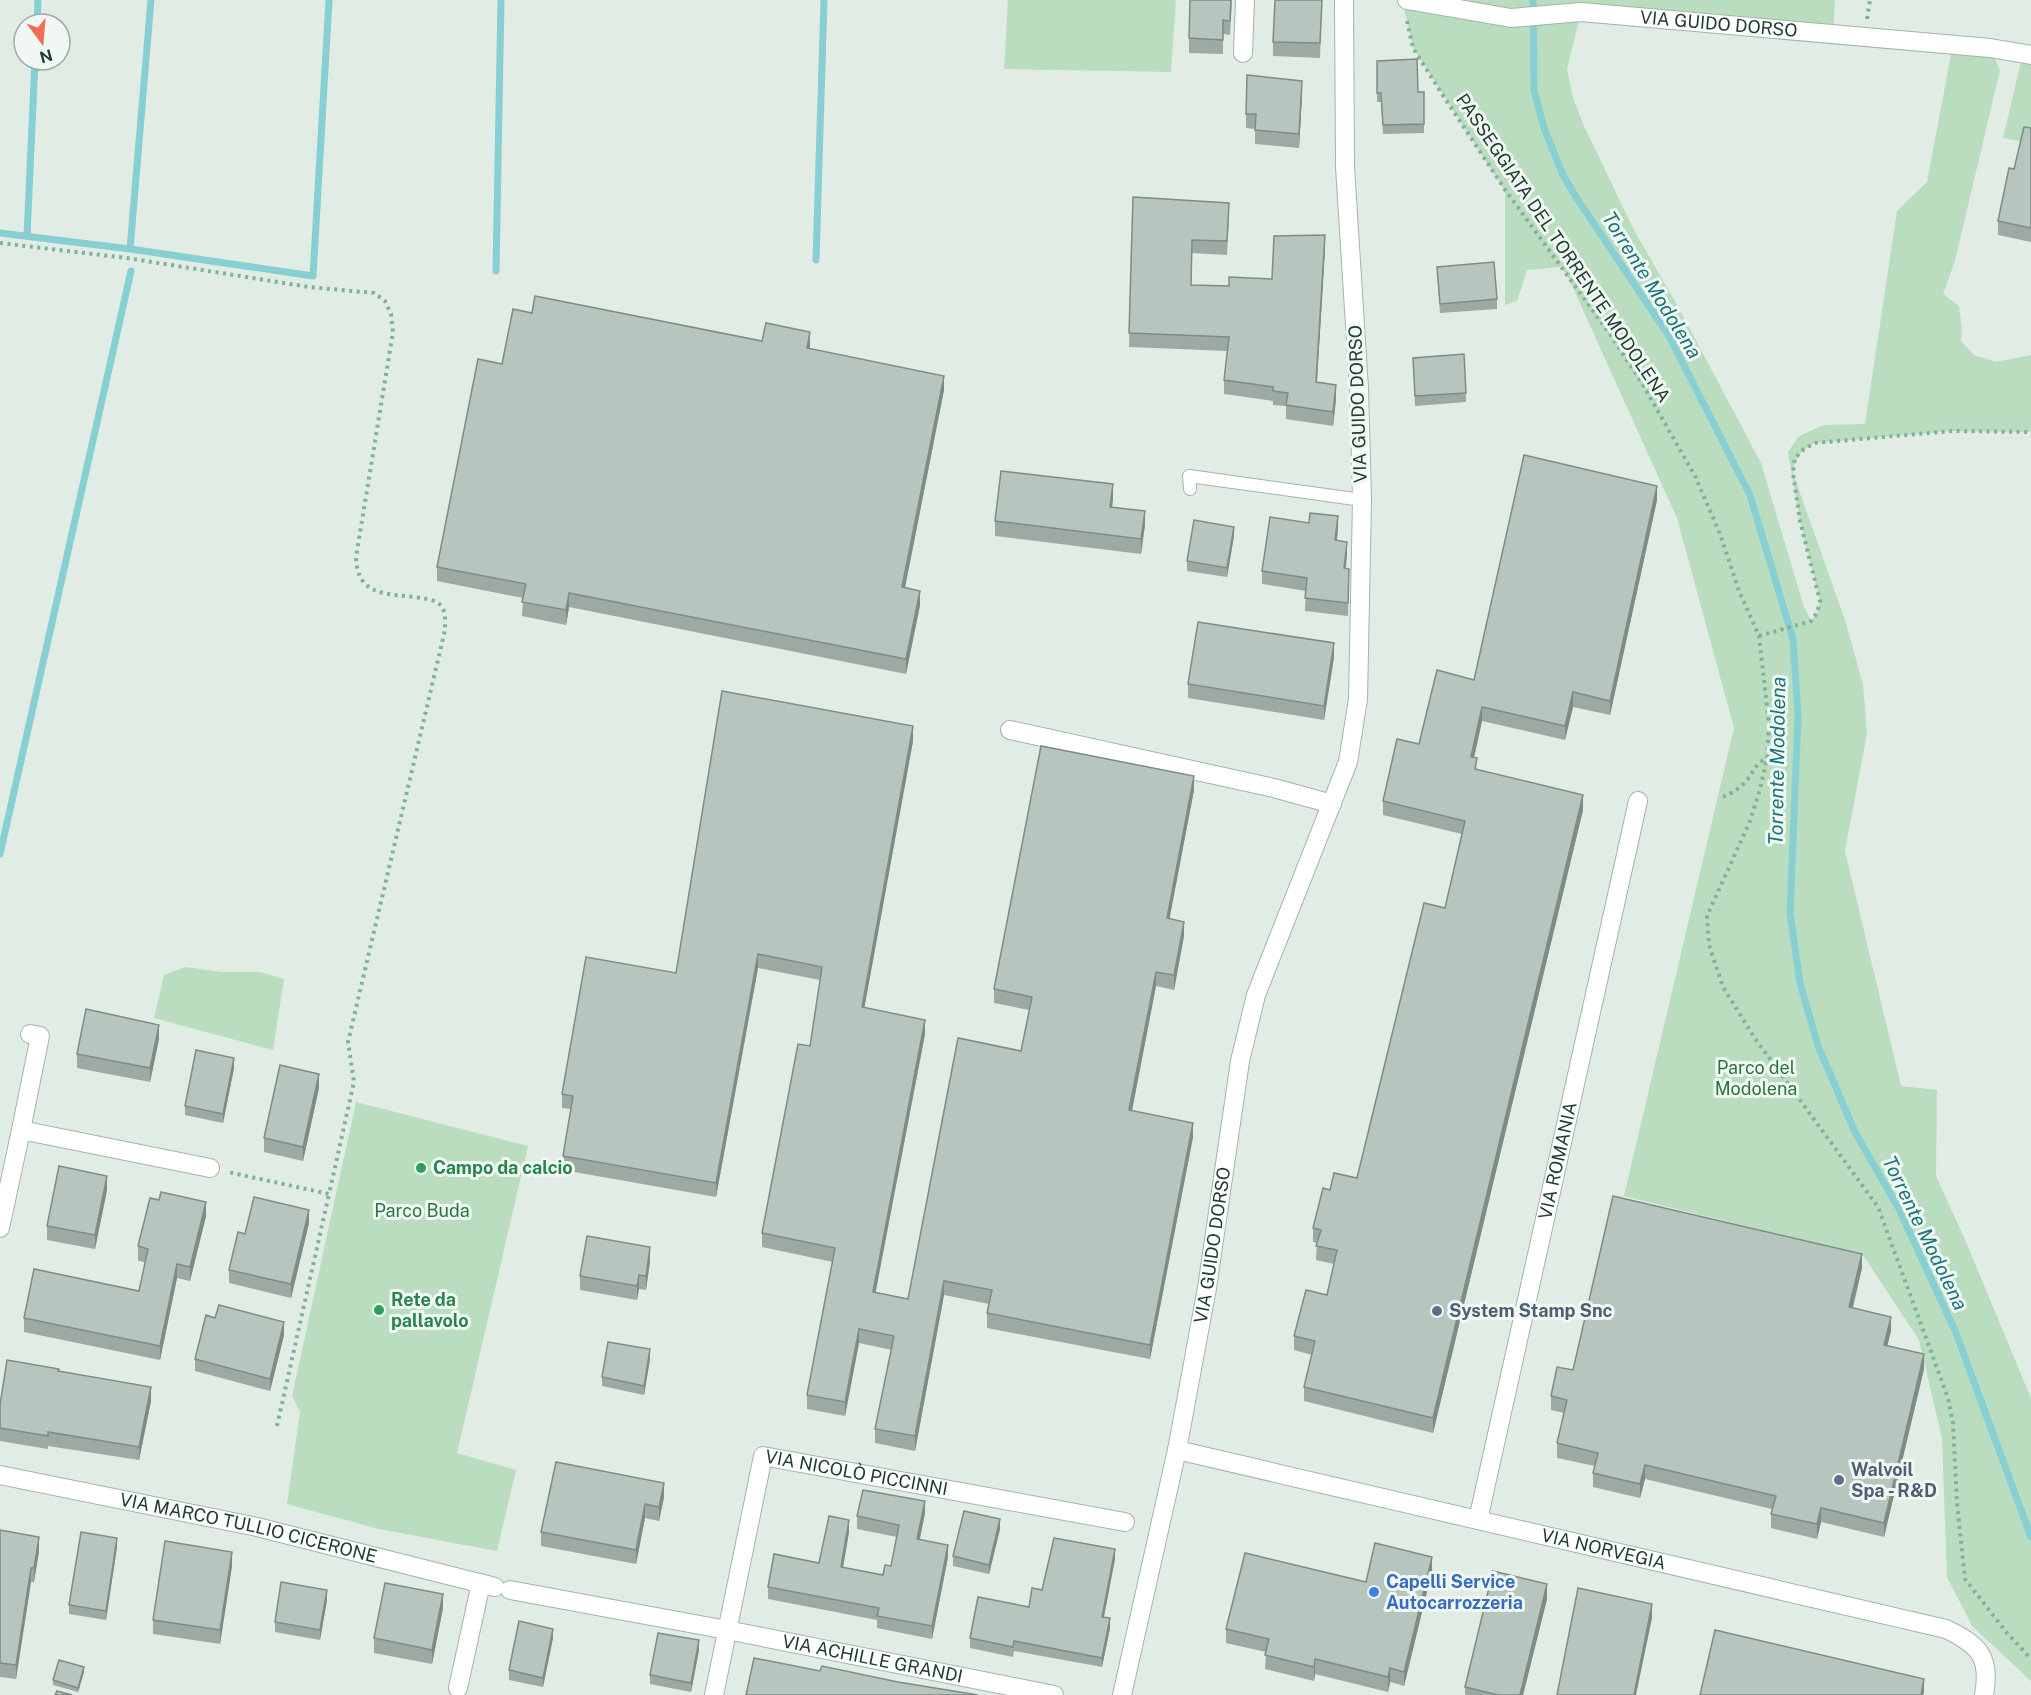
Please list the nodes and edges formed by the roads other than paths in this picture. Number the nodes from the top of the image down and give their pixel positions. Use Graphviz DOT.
graph roads {
  1 [pos="1245,0"];
  2 [pos="1344,0"];
  3 [pos="1407,0"];
  4 [pos="1243,54"];
  5 [pos="2031,55"];
  6 [pos="1190,489"];
  7 [pos="1362,500"];
  8 [pos="1010,730"];
  9 [pos="1638,801"];
  10 [pos="1332,804"];
  11 [pos="30,1034"];
  12 [pos="21,1130"];
  13 [pos="210,1168"];
  14 [pos="0,1228"];
  15 [pos="1177,1450"];
  16 [pos="0,1475"];
  17 [pos="1478,1520"];
  18 [pos="1125,1522"];
  19 [pos="495,1587"];
  20 [pos="727,1630"];
  21 [pos="458,1688"];
  22 [pos="714,1695"];
  23 [pos="1054,1695"];
  24 [pos="1122,1695"];
  25 [pos="1984,1695"];
  1 -- 4 [label="street"];
  2 -- 7 [label="street, VIA GUIDO DORSO"];
  3 -- 5 [label="street, VIA GUIDO DORSO"];
  6 -- 7 [label="lane"];
  7 -- 10 [label="street, VIA GUIDO DORSO"];
  8 -- 10 [label="street"];
  9 -- 17 [label="street, VIA ROMANIA"];
  10 -- 15 [label="street, VIA GUIDO DORSO"];
  11 -- 12 [label="street"];
  12 -- 13 [label="street"];
  12 -- 14 [label="street"];
  15 -- 17 [label="street, VIA NORVEGIA"];
  15 -- 24 [label="street, VIA GUIDO DORSO"];
  16 -- 19 [label="street, VIA MARCO TULLIO CICERONE"];
  17 -- 25 [label="street, VIA NORVEGIA"];
  18 -- 20 [label="street, VIA NICOLÒ PICCINNI"];
  19 -- 20 [label="street"];
  19 -- 21 [label="street"];
  20 -- 22 [label="street, VIA NICOLÒ PICCINNI"];
  20 -- 23 [label="street, VIA ACHILLE GRANDI"];
}
